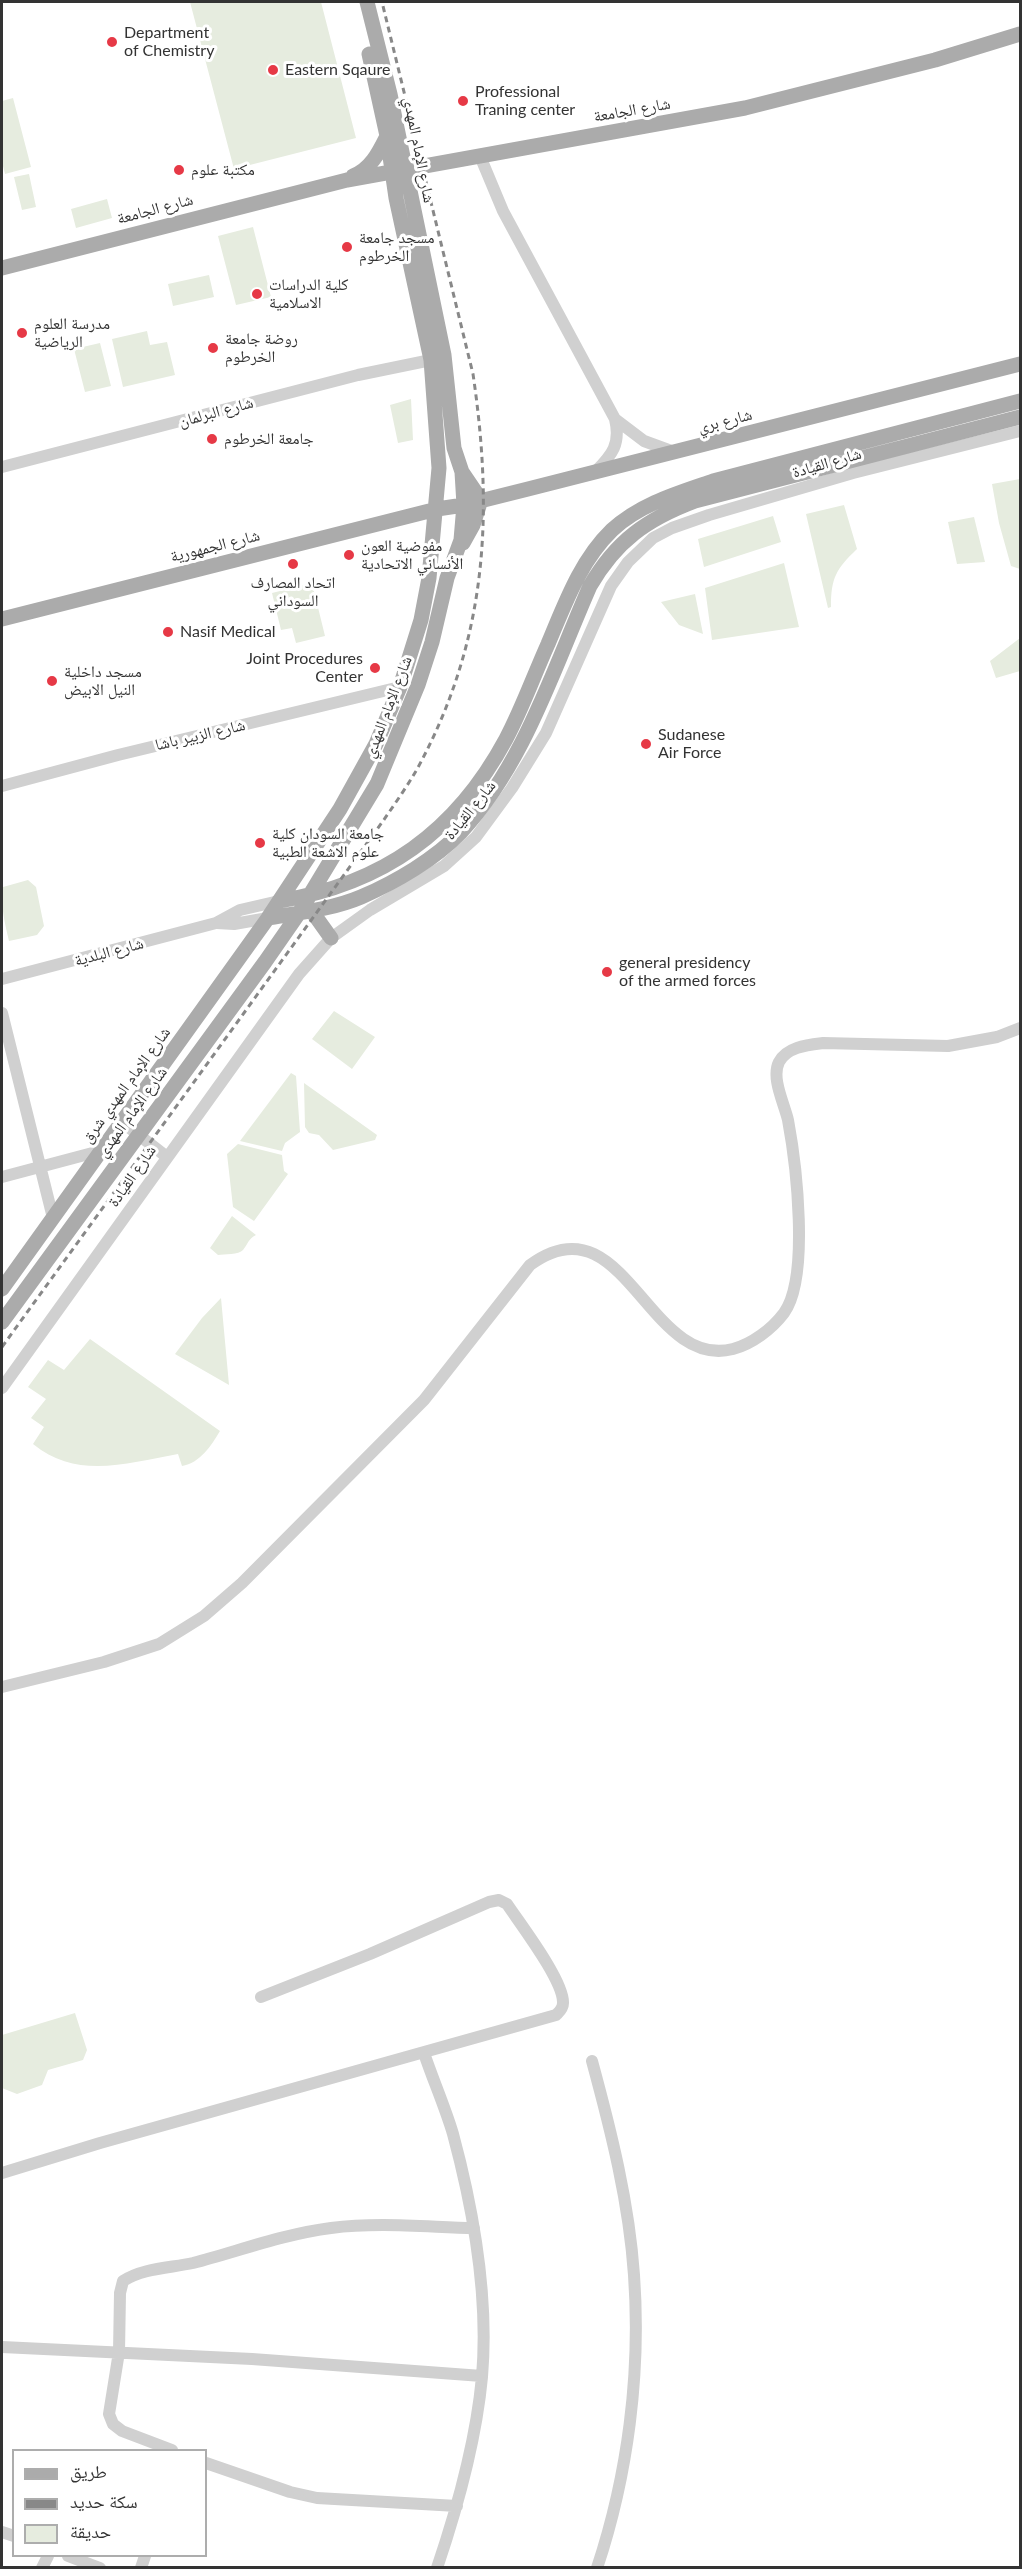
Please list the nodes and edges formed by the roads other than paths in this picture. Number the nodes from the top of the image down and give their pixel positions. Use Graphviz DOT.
graph roads {
  1 [pos="357,2"];
  2 [pos="367,2"];
  3 [pos="1020,34"];
  4 [pos="387,136"];
  5 [pos="480,156"];
  6 [pos="398,171"];
  7 [pos="347,180"];
  8 [pos="2,268"];
  9 [pos="431,360"];
  10 [pos="1020,364"];
  11 [pos="1020,401"];
  12 [pos="1020,417"];
  13 [pos="615,419"];
  14 [pos="1020,431"];
  15 [pos="890,434"];
  16 [pos="674,452"];
  17 [pos="895,456"];
  18 [pos="2,467"];
  19 [pos="596,471"];
  20 [pos="462,472"];
  21 [pos="481,500"];
  22 [pos="464,505"];
  23 [pos="437,509"];
  24 [pos="460,548"];
  25 [pos="2,619"];
  26 [pos="400,687"];
  27 [pos="2,786"];
  28 [pos="279,900"];
  29 [pos="306,906"];
  30 [pos="268,918"];
  31 [pos="216,924"];
  32 [pos="331,938"];
  33 [pos="2,979"];
  34 [pos="2,1012"];
  35 [pos="1020,1028"];
  36 [pos="122,1122"];
  37 [pos="137,1135"];
  38 [pos="100,1151"];
  39 [pos="167,1156"];
  40 [pos="40,1167"];
  41 [pos="2,1177"];
  42 [pos="53,1218"];
  43 [pos="2,1289"];
  44 [pos="2,1322"];
  45 [pos="2,1388"];
  46 [pos="2,1688"];
  47 [pos="261,1997"];
  48 [pos="424,2053"];
  49 [pos="592,2061"];
  50 [pos="2,2173"];
  51 [pos="474,2228"];
  52 [pos="2,2347"];
  53 [pos="119,2352"];
  54 [pos="482,2376"];
  55 [pos="167,2449"];
  56 [pos="207,2463"];
  57 [pos="457,2506"];
  58 [pos="71,2557"];
  59 [pos="100,2568"];
  60 [pos="437,2568"];
  61 [pos="597,2568"];
  1 -- 4 [label="main road, شارع الإمام المهدي"];
  2 -- 6 [label="main road, شارع الإمام المهدي"];
  3 -- 5 [label="main road, شارع الجامعة"];
  4 -- 6 [label="main road, شارع الإمام المهدي"];
  4 -- 7 [label="main road"];
  5 -- 6 [label="main road, شارع الجامعة"];
  5 -- 13 [label="street"];
  6 -- 7 [label="main road, شارع الجامعة"];
  6 -- 9 [label="main road, شارع الإمام المهدي"];
  6 -- 20 [label="main road, شارع الإمام المهدي"];
  7 -- 8 [label="main road, شارع الجامعة"];
  9 -- 18 [label="street, شارع البرلمان"];
  9 -- 23 [label="main road, شارع الإمام المهدي"];
  10 -- 16 [label="main road, شارع بري"];
  11 -- 15 [label="main road, شارع القيادة"];
  12 -- 17 [label="main road, شارع القيادة"];
  13 -- 16 [label="street"];
  13 -- 19 [label="street"];
  14 -- 17 [label="street, شارع القيادة"];
  15 -- 17 [label="street"];
  15 -- 29 [label="main road, شارع القيادة"];
  16 -- 19 [label="main road, شارع بري"];
  17 -- 29 [label="main road, شارع القيادة"];
  17 -- 32 [label="street, شارع القيادة"];
  19 -- 21 [label="main road, شارع بري"];
  20 -- 21 [label="main road"];
  20 -- 22 [label="main road, شارع الإمام المهدي"];
  21 -- 22 [label="main road, شارع بري"];
  21 -- 24 [label="main road"];
  22 -- 23 [label="main road, شارع بري"];
  22 -- 24 [label="main road, شارع الإمام المهدي"];
  23 -- 25 [label="main road, شارع الجمهورية"];
  23 -- 26 [label="main road, شارع الإمام المهدي"];
  24 -- 29 [label="main road, شارع الإمام المهدي"];
  26 -- 27 [label="street, شارع الزبير باشا"];
  26 -- 28 [label="main road, شارع الإمام المهدي"];
  28 -- 29 [label="main road, شارع القيادة"];
  28 -- 30 [label="main road, شارع الإمام المهدي شرق"];
  28 -- 31 [label="street"];
  29 -- 30 [label="main road"];
  29 -- 32 [label="main road"];
  29 -- 37 [label="main road, شارع الإمام المهدي"];
  30 -- 31 [label="street"];
  30 -- 36 [label="main road, شارع الإمام المهدي شرق"];
  31 -- 33 [label="street, شارع البلدية"];
  32 -- 39 [label="street, شارع القيادة"];
  34 -- 40 [label="street"];
  35 -- 46 [label="street"];
  36 -- 37 [label="street"];
  36 -- 38 [label="main road, شارع الإمام المهدي شرق"];
  37 -- 39 [label="street"];
  37 -- 44 [label="main road, شارع الإمام المهدي"];
  38 -- 40 [label="street"];
  38 -- 42 [label="main road, شارع الإمام المهدي شرق"];
  39 -- 45 [label="street, شارع القيادة"];
  40 -- 41 [label="street"];
  40 -- 42 [label="street"];
  42 -- 43 [label="main road, شارع الإمام المهدي شرق"];
  47 -- 48 [label="street"];
  48 -- 50 [label="street"];
  48 -- 51 [label="street"];
  49 -- 61 [label="street"];
  51 -- 53 [label="street"];
  51 -- 54 [label="street"];
  52 -- 53 [label="street"];
  53 -- 54 [label="street"];
  53 -- 55 [label="street"];
  54 -- 57 [label="street"];
  56 -- 57 [label="street"];
  57 -- 60 [label="street"];
  58 -- 59 [label="street"];
}
